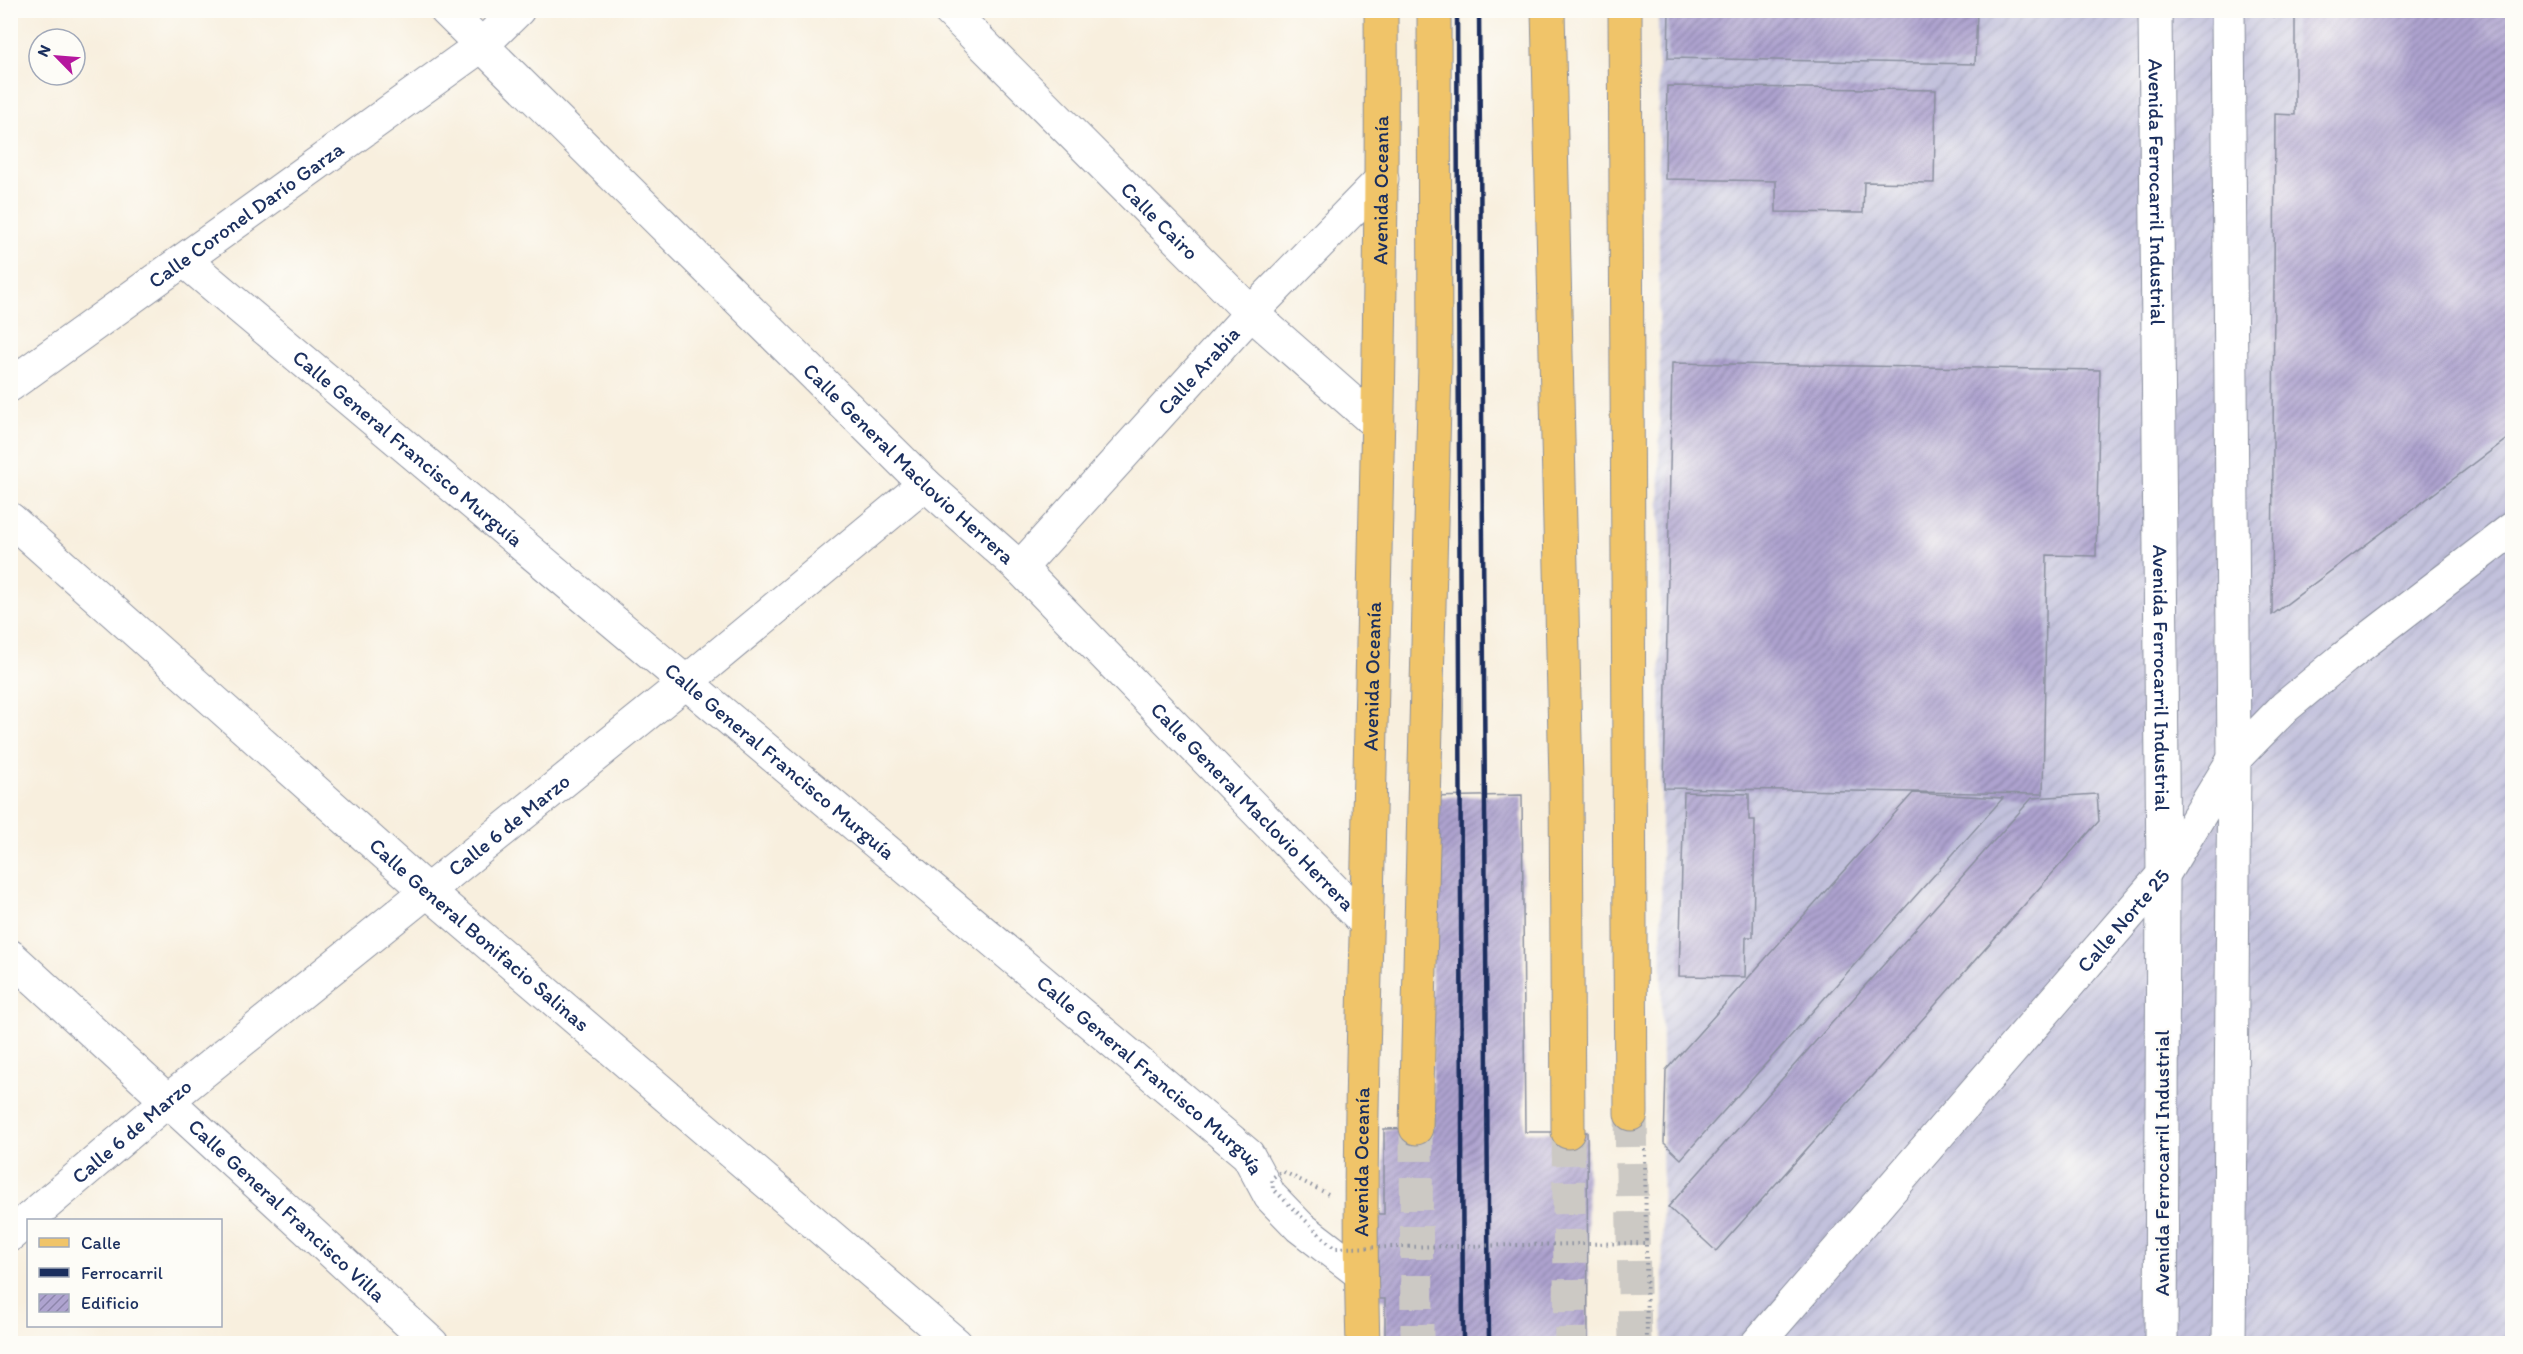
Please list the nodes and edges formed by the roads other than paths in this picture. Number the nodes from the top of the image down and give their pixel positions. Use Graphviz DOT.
graph roads {
  1 [pos="446,10"];
  2 [pos="518,10"];
  3 [pos="949,10"];
  4 [pos="1381,10"];
  5 [pos="1434,10"];
  6 [pos="1548,10"];
  7 [pos="1625,10"];
  8 [pos="2155,10"];
  9 [pos="2228,10"];
  10 [pos="482,45"];
  11 [pos="1382,179"];
  12 [pos="185,261"];
  13 [pos="1251,313"];
  14 [pos="10,385"];
  15 [pos="1378,425"];
  16 [pos="925,484"];
  17 [pos="10,519"];
  18 [pos="2512,529"];
  19 [pos="1020,568"];
  20 [pos="685,683"];
  21 [pos="2234,759"];
  22 [pos="2163,875"];
  23 [pos="426,890"];
  24 [pos="1366,923"];
  25 [pos="10,956"];
  26 [pos="167,1101"];
  27 [pos="1638,1126"];
  28 [pos="1416,1128"];
  29 [pos="1568,1132"];
  30 [pos="29,1219"];
  31 [pos="27,1220"];
  32 [pos="10,1235"];
  33 [pos="1360,1273"];
  34 [pos="432,1344"];
  35 [pos="956,1344"];
  36 [pos="1363,1344"];
  37 [pos="1756,1344"];
  38 [pos="2161,1344"];
  39 [pos="2229,1344"];
  1 -- 10 [label="street, Calle General Maclovio Herrera"];
  2 -- 10 [label="street, Calle Coronel Darío Garza"];
  3 -- 13 [label="street, Calle Cairo"];
  4 -- 11 [label="main road, Avenida Oceanía"];
  5 -- 28 [label="main road"];
  6 -- 29 [label="main road"];
  7 -- 27 [label="main road"];
  8 -- 22 [label="street, Avenida Ferrocarril Industrial"];
  9 -- 21 [label="street"];
  10 -- 12 [label="street, Calle Coronel Darío Garza"];
  10 -- 16 [label="street, Calle General Maclovio Herrera"];
  11 -- 13 [label="street, Calle Arabia"];
  11 -- 15 [label="main road, Avenida Oceanía"];
  12 -- 14 [label="street, Calle Coronel Darío Garza"];
  12 -- 20 [label="street, Calle General Francisco Murguía"];
  13 -- 15 [label="street, Calle Cairo"];
  13 -- 19 [label="street, Calle Arabia"];
  15 -- 24 [label="main road, Avenida Oceanía"];
  16 -- 19 [label="street, Calle General Maclovio Herrera"];
  16 -- 20 [label="street, Calle 6 de Marzo"];
  17 -- 23 [label="street, Calle General Bonifacio Salinas"];
  18 -- 21 [label="street, Calle Norte 25"];
  19 -- 24 [label="street, Calle General Maclovio Herrera"];
  20 -- 23 [label="street, Calle 6 de Marzo"];
  20 -- 33 [label="street, Calle General Francisco Murguía"];
  21 -- 22 [label="street, Calle Norte 25"];
  21 -- 39 [label="street"];
  22 -- 37 [label="street, Calle Norte 25"];
  22 -- 38 [label="street, Avenida Ferrocarril Industrial"];
  23 -- 26 [label="street, Calle 6 de Marzo"];
  23 -- 35 [label="street, Calle General Bonifacio Salinas"];
  24 -- 33 [label="main road, Avenida Oceanía"];
  25 -- 26 [label="street, Calle General Francisco Villa"];
  26 -- 30 [label="street, Calle 6 de Marzo"];
  26 -- 34 [label="street, Calle General Francisco Villa"];
  31 -- 32 [label="street, Calle 6 de Marzo"];
  33 -- 36 [label="main road, Avenida Oceanía"];
}
